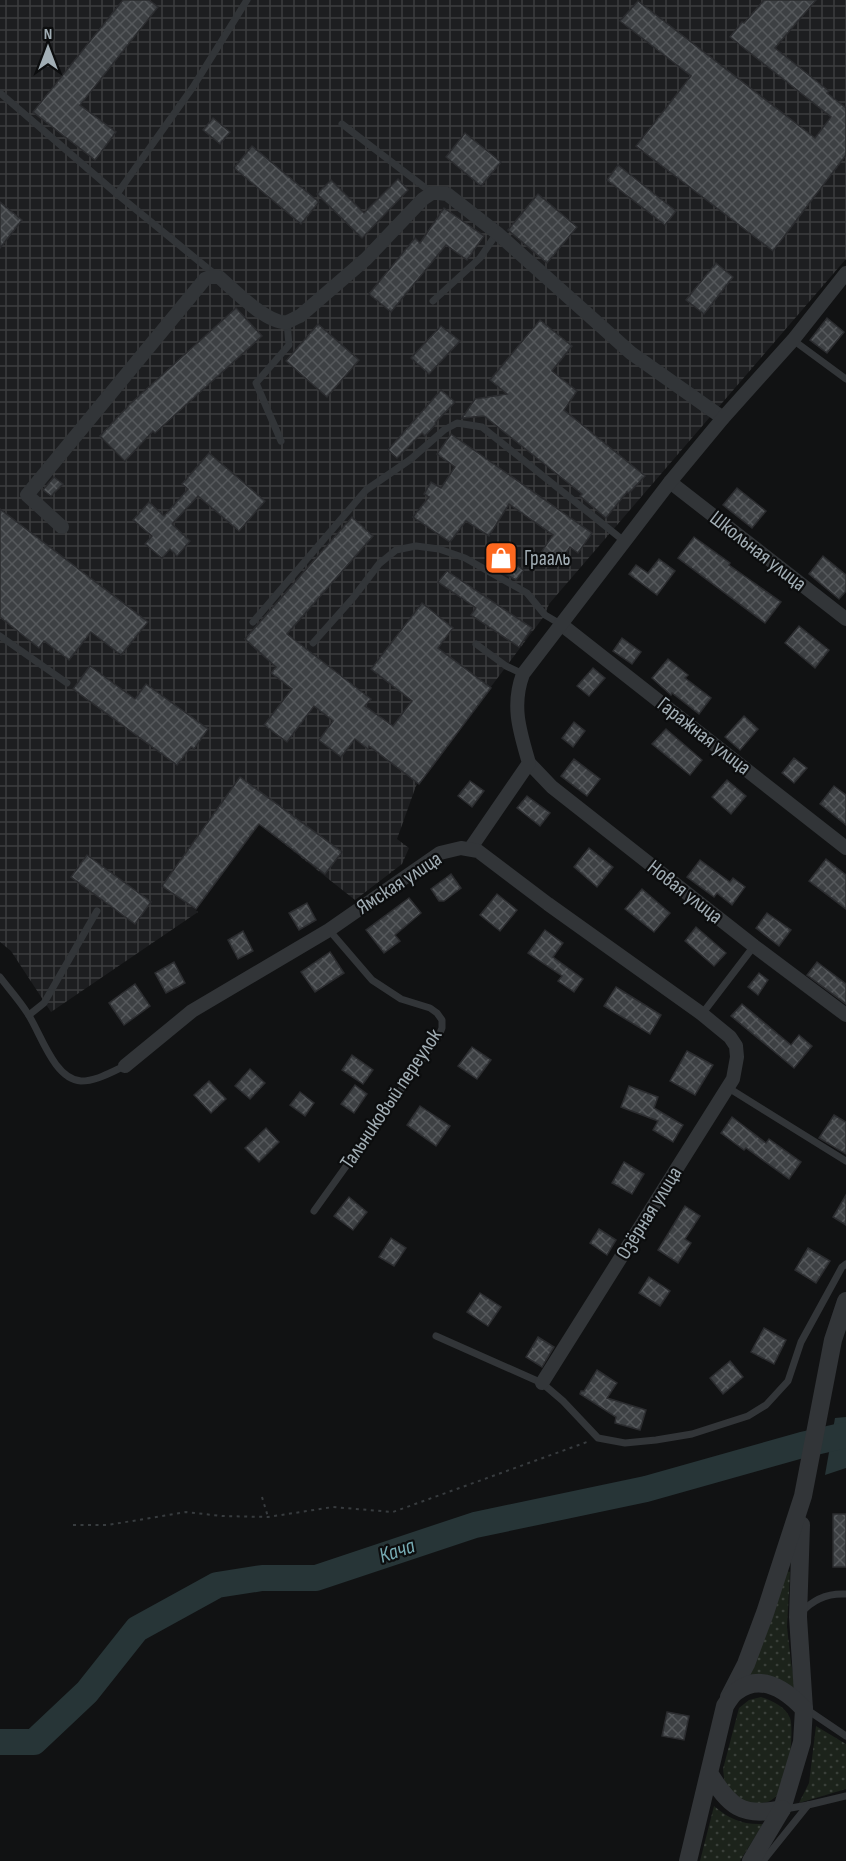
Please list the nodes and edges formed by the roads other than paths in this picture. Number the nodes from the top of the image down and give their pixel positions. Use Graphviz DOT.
graph roads {
  1 [pos="247,0"];
  2 [pos="0,93"];
  3 [pos="342,124"];
  4 [pos="117,194"];
  5 [pos="432,194"];
  6 [pos="498,233"];
  7 [pos="846,273"];
  8 [pos="219,277"];
  9 [pos="433,301"];
  10 [pos="287,322"];
  11 [pos="793,340"];
  12 [pos="846,379"];
  13 [pos="723,418"];
  14 [pos="281,441"];
  15 [pos="670,483"];
  16 [pos="62,527"];
  17 [pos="624,541"];
  18 [pos="846,619"];
  19 [pos="253,622"];
  20 [pos="562,625"];
  21 [pos="0,636"];
  22 [pos="313,644"];
  23 [pos="476,644"];
  24 [pos="523,674"];
  25 [pos="67,683"];
  26 [pos="529,763"];
  27 [pos="846,848"];
  28 [pos="470,849"];
  29 [pos="97,911"];
  30 [pos="329,930"];
  31 [pos="754,946"];
  32 [pos="0,977"];
  33 [pos="702,1014"];
  34 [pos="29,1015"];
  35 [pos="846,1015"];
  36 [pos="730,1037"];
  37 [pos="125,1066"];
  38 [pos="727,1087"];
  39 [pos="846,1161"];
  40 [pos="314,1211"];
  41 [pos="846,1264"];
  42 [pos="846,1300"];
  43 [pos="436,1336"];
  44 [pos="542,1383"];
  45 [pos="803,1496"];
  46 [pos="846,1594"];
  47 [pos="798,1617"];
  48 [pos="724,1706"];
  49 [pos="804,1708"];
  50 [pos="846,1736"];
  51 [pos="709,1773"];
  52 [pos="846,1796"];
  53 [pos="808,1805"];
  54 [pos="782,1809"];
  55 [pos="688,1861"];
  56 [pos="751,1861"];
  57 [pos="763,1861"];
  1 -- 4 [label="lane"];
  2 -- 4 [label="lane"];
  3 -- 5 [label="lane"];
  4 -- 8 [label="lane"];
  5 -- 6 [label="street"];
  5 -- 10 [label="street"];
  6 -- 9 [label="lane"];
  6 -- 13 [label="street"];
  7 -- 11 [label="street"];
  8 -- 10 [label="street"];
  8 -- 16 [label="street"];
  10 -- 14 [label="lane"];
  11 -- 12 [label="lane"];
  11 -- 13 [label="street"];
  13 -- 15 [label="street"];
  15 -- 17 [label="street"];
  15 -- 18 [label="street, Школьная улица"];
  17 -- 19 [label="lane"];
  17 -- 20 [label="street"];
  20 -- 22 [label="lane"];
  20 -- 24 [label="street"];
  20 -- 27 [label="street, Гаражная улица"];
  21 -- 25 [label="lane"];
  23 -- 24 [label="lane"];
  24 -- 26 [label="street"];
  26 -- 28 [label="street"];
  26 -- 31 [label="street, Новая улица"];
  28 -- 30 [label="street, Ямская улица"];
  28 -- 33 [label="street, Ямская улица"];
  29 -- 34 [label="lane"];
  30 -- 37 [label="street, Ямская улица"];
  30 -- 40 [label="lane, Тальниковый переулок"];
  31 -- 33 [label="lane"];
  31 -- 35 [label="street, Новая улица"];
  32 -- 34 [label="lane"];
  33 -- 36 [label="street, Ямская улица"];
  34 -- 37 [label="lane"];
  36 -- 38 [label="street, Озёрная улица"];
  38 -- 39 [label="lane"];
  38 -- 44 [label="street, Озёрная улица"];
  41 -- 44 [label="lane"];
  42 -- 45 [label="street"];
  43 -- 44 [label="lane"];
  45 -- 47 [label="street"];
  45 -- 48 [label="street"];
  46 -- 47 [label="lane"];
  47 -- 49 [label="street"];
  48 -- 49 [label="street"];
  48 -- 51 [label="street"];
  49 -- 50 [label="lane"];
  49 -- 54 [label="street"];
  51 -- 54 [label="street"];
  51 -- 55 [label="street"];
  52 -- 53 [label="lane"];
  53 -- 54 [label="lane"];
  53 -- 57 [label="lane"];
  54 -- 56 [label="street"];
}
